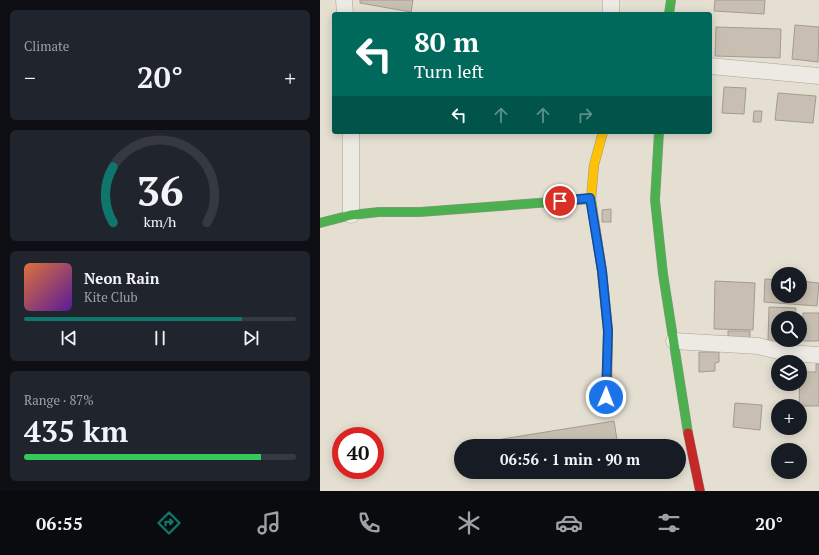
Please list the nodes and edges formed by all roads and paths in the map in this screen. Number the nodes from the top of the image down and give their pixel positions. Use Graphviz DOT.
graph roads {
  1 [pos="344,0"];
  2 [pos="611,0"];
  3 [pos="671,0"];
  4 [pos="345,12"];
  5 [pos="611,12"];
  6 [pos="669,12"];
  7 [pos="712,66"];
  8 [pos="819,76"];
  9 [pos="351,134"];
  10 [pos="602,134"];
  11 [pos="659,134"];
  12 [pos="590,198"];
  13 [pos="351,215"];
  14 [pos="320,222"];
  15 [pos="674,341"];
  16 [pos="819,355"];
  17 [pos="606,397"];
  18 [pos="700,491"];
  1 -- 4 [label="street"];
  2 -- 5 [label="street"];
  3 -- 6 [label="street"];
  7 -- 8 [label="street"];
  9 -- 13 [label="street"];
  10 -- 12 [label="street"];
  11 -- 15 [label="street"];
  12 -- 13 [label="street"];
  12 -- 17 [label="street"];
  13 -- 14 [label="street"];
  15 -- 16 [label="street"];
  15 -- 18 [label="street"];
}
